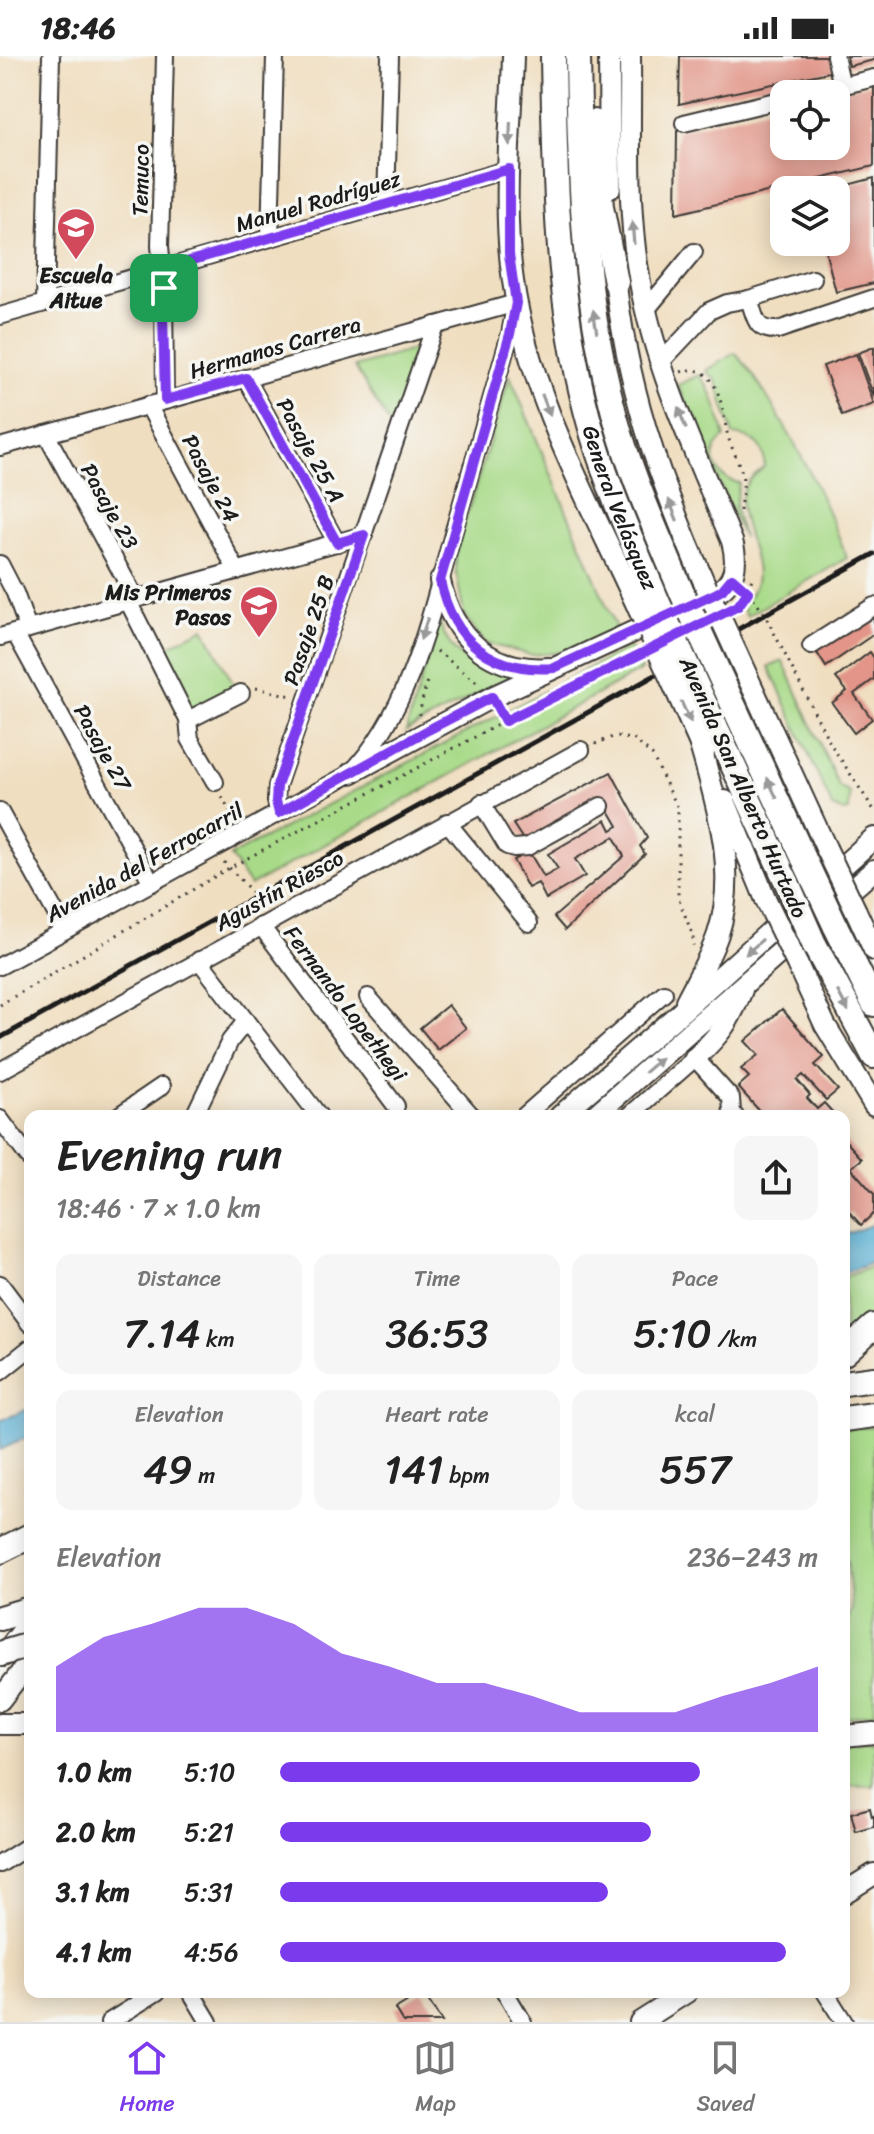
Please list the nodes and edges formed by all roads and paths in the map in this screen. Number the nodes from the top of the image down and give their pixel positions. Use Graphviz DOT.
graph roads {
  1 [pos="51,56"];
  2 [pos="165,56"];
  3 [pos="275,56"];
  4 [pos="390,56"];
  5 [pos="513,56"];
  6 [pos="553,56"];
  7 [pos="578,56"];
  8 [pos="590,56"];
  9 [pos="609,56"];
  10 [pos="630,56"];
  11 [pos="835,56"];
  12 [pos="874,78"];
  13 [pos="841,80"];
  14 [pos="850,84"];
  15 [pos="770,102"];
  16 [pos="684,123"];
  17 [pos="509,169"];
  18 [pos="386,205"];
  19 [pos="270,238"];
  20 [pos="694,252"];
  21 [pos="162,269"];
  22 [pos="813,279"];
  23 [pos="616,282"];
  24 [pos="874,298"];
  25 [pos="749,299"];
  26 [pos="45,303"];
  27 [pos="516,303"];
  28 [pos="646,310"];
  29 [pos="0,316"];
  30 [pos="435,325"];
  31 [pos="663,370"];
  32 [pos="246,378"];
  33 [pos="165,400"];
  34 [pos="148,405"];
  35 [pos="46,434"];
  36 [pos="0,447"];
  37 [pos="743,480"];
  38 [pos="364,535"];
  39 [pos="337,543"];
  40 [pos="0,564"];
  41 [pos="237,571"];
  42 [pos="732,578"];
  43 [pos="440,581"];
  44 [pos="693,587"];
  45 [pos="748,592"];
  46 [pos="132,600"];
  47 [pos="874,606"];
  48 [pos="648,607"];
  49 [pos="724,613"];
  50 [pos="14,633"];
  51 [pos="422,638"];
  52 [pos="811,646"];
  53 [pos="640,655"];
  54 [pos="431,663"];
  55 [pos="554,668"];
  56 [pos="682,679"];
  57 [pos="241,693"];
  58 [pos="484,693"];
  59 [pos="307,699"];
  60 [pos="426,714"];
  61 [pos="188,720"];
  62 [pos="505,721"];
  63 [pos="699,741"];
  64 [pos="581,750"];
  65 [pos="351,773"];
  66 [pos="215,782"];
  67 [pos="481,803"];
  68 [pos="601,806"];
  69 [pos="874,810"];
  70 [pos="279,813"];
  71 [pos="447,822"];
  72 [pos="3,823"];
  73 [pos="241,834"];
  74 [pos="874,838"];
  75 [pos="215,849"];
  76 [pos="815,853"];
  77 [pos="229,868"];
  78 [pos="870,876"];
  79 [pos="152,883"];
  80 [pos="529,923"];
  81 [pos="261,926"];
  82 [pos="65,930"];
  83 [pos="874,950"];
  84 [pos="694,954"];
  85 [pos="199,960"];
  86 [pos="0,966"];
  87 [pos="743,986"];
  88 [pos="664,993"];
  89 [pos="368,997"];
  90 [pos="874,1004"];
  91 [pos="0,1005"];
  92 [pos="681,1012"];
  93 [pos="246,1021"];
  94 [pos="874,1056"];
  95 [pos="695,1058"];
  96 [pos="0,1071"];
  97 [pos="162,1086"];
  98 [pos="874,1105"];
  99 [pos="396,1106"];
  100 [pos="127,1110"];
  101 [pos="197,1110"];
  102 [pos="314,1110"];
  103 [pos="467,1110"];
  104 [pos="531,1110"];
  105 [pos="567,1110"];
  106 [pos="601,1110"];
  107 [pos="638,1110"];
  108 [pos="732,1110"];
  109 [pos="0,1119"];
  110 [pos="24,1151"];
  111 [pos="0,1284"];
  112 [pos="24,1316"];
  113 [pos="874,1326"];
  114 [pos="850,1348"];
  115 [pos="24,1353"];
  116 [pos="0,1372"];
  117 [pos="874,1379"];
  118 [pos="850,1382"];
  119 [pos="874,1415"];
  120 [pos="850,1418"];
  121 [pos="24,1539"];
  122 [pos="0,1551"];
  123 [pos="24,1611"];
  124 [pos="0,1618"];
  125 [pos="24,1629"];
  126 [pos="24,1647"];
  127 [pos="0,1654"];
  128 [pos="0,1661"];
  129 [pos="24,1669"];
  130 [pos="0,1700"];
  131 [pos="0,1724"];
  132 [pos="24,1724"];
  133 [pos="874,1733"];
  134 [pos="850,1735"];
  135 [pos="24,1849"];
  136 [pos="0,1864"];
  137 [pos="874,1874"];
  138 [pos="850,1889"];
  139 [pos="147,1998"];
  140 [pos="195,1998"];
  141 [pos="509,1998"];
  142 [pos="678,1998"];
  143 [pos="829,1998"];
  144 [pos="109,2022"];
  145 [pos="209,2022"];
  146 [pos="523,2022"];
  147 [pos="640,2022"];
  148 [pos="844,2022"];
  1 -- 26 [label="street"];
  2 -- 21 [label="street, Temuco"];
  3 -- 19 [label="street"];
  4 -- 18 [label="street"];
  5 -- 17 [label="main road, one-way"];
  6 -- 48 [label="highway, General Velásquez"];
  44 -- 7 [label="highway, General Velásquez, one-way"];
  8 -- 23 [label="highway"];
  9 -- 23 [label="main road"];
  28 -- 10 [label="main road, one-way"];
  11 -- 13 [label="street"];
  12 -- 14 [label="street"];
  15 -- 16 [label="street"];
  17 -- 18 [label="street, Manuel Rodríguez"];
  17 -- 27 [label="main road"];
  18 -- 19 [label="street, Manuel Rodríguez"];
  19 -- 21 [label="street, Manuel Rodríguez"];
  20 -- 28 [label="street"];
  21 -- 26 [label="street, Manuel Rodríguez"];
  21 -- 33 [label="street, Temuco"];
  22 -- 25 [label="street"];
  44 -- 23 [label="main road, one-way"];
  24 -- 25 [label="street"];
  25 -- 31 [label="street"];
  26 -- 29 [label="street, Manuel Rodríguez"];
  27 -- 30 [label="street, Hermanos Carrera"];
  27 -- 43 [label="street"];
  27 -- 48 [label="main road, one-way"];
  28 -- 31 [label="main road"];
  30 -- 32 [label="street, Hermanos Carrera"];
  30 -- 38 [label="street, Pasaje 25 B"];
  31 -- 37 [label="path"];
  42 -- 31 [label="main road, one-way"];
  32 -- 33 [label="street, Hermanos Carrera"];
  32 -- 39 [label="street, Pasaje 25 A"];
  33 -- 34 [label="street, Hermanos Carrera"];
  34 -- 35 [label="street, Hermanos Carrera"];
  34 -- 41 [label="street, Pasaje 24"];
  35 -- 36 [label="street, Hermanos Carrera"];
  35 -- 46 [label="street, Pasaje 23"];
  38 -- 39 [label="street"];
  38 -- 59 [label="street, Pasaje 25 B"];
  39 -- 41 [label="street"];
  40 -- 50 [label="street, Pasaje 27"];
  41 -- 46 [label="street"];
  42 -- 45 [label="path"];
  42 -- 55 [label="main road"];
  43 -- 51 [label="street, one-way"];
  43 -- 55 [label="main road"];
  76 -- 44 [label="highway, General Velásquez, one-way, bridge"];
  45 -- 49 [label="path"];
  45 -- 69 [label="path"];
  46 -- 50 [label="street"];
  46 -- 61 [label="street, Pasaje 23"];
  47 -- 52 [label="street"];
  48 -- 56 [label="highway, General Velásquez, bridge"];
  50 -- 79 [label="street, Pasaje 27"];
  51 -- 58 [label="path"];
  51 -- 65 [label="street"];
  53 -- 62 [label="path"];
  54 -- 60 [label="path"];
  55 -- 58 [label="main road"];
  56 -- 63 [label="main road, Avenida San Alberto Hurtado, one-way"];
  56 -- 94 [label="highway, General Velásquez, one-way, bridge"];
  57 -- 59 [label="path"];
  57 -- 61 [label="street"];
  58 -- 62 [label="path"];
  58 -- 65 [label="main road"];
  59 -- 70 [label="street, Pasaje 25 B"];
  61 -- 66 [label="street, Pasaje 23"];
  62 -- 77 [label="path"];
  63 -- 92 [label="main road"];
  63 -- 98 [label="main road, Avenida San Alberto Hurtado, bridge"];
  64 -- 67 [label="street, Agustín Riesco"];
  64 -- 84 [label="path"];
  65 -- 70 [label="street, Avenida del Ferrocarril"];
  66 -- 73 [label="path"];
  67 -- 68 [label="street"];
  67 -- 71 [label="street, Agustín Riesco"];
  70 -- 73 [label="street, Avenida del Ferrocarril"];
  71 -- 80 [label="street"];
  71 -- 81 [label="street, Agustín Riesco"];
  72 -- 82 [label="street"];
  73 -- 75 [label="street, Avenida del Ferrocarril"];
  74 -- 92 [label="main road, one-way"];
  75 -- 77 [label="path"];
  75 -- 79 [label="street, Avenida del Ferrocarril"];
  76 -- 83 [label="main road, bridge"];
  76 -- 90 [label="highway, General Velásquez, bridge"];
  77 -- 81 [label="path"];
  77 -- 91 [label="path"];
  78 -- 87 [label="main road"];
  79 -- 82 [label="street, Avenida del Ferrocarril"];
  81 -- 85 [label="street, Agustín Riesco"];
  81 -- 99 [label="street, Fernando Lopethegi"];
  82 -- 86 [label="street, Avenida del Ferrocarril"];
  85 -- 93 [label="street"];
  85 -- 96 [label="street, Agustín Riesco"];
  87 -- 95 [label="main road"];
  106 -- 87 [label="main road, one-way"];
  88 -- 104 [label="street"];
  89 -- 103 [label="street"];
  92 -- 105 [label="main road"];
  93 -- 101 [label="street"];
  93 -- 102 [label="street"];
  95 -- 107 [label="street"];
  95 -- 108 [label="street"];
  97 -- 100 [label="street"];
  109 -- 110 [label="street"];
  111 -- 112 [label="street"];
  113 -- 114 [label="highway"];
  115 -- 116 [label="street"];
  117 -- 118 [label="highway"];
  119 -- 120 [label="highway"];
  121 -- 122 [label="highway"];
  123 -- 124 [label="highway"];
  125 -- 128 [label="main road"];
  126 -- 127 [label="highway, bridge"];
  129 -- 130 [label="main road"];
  131 -- 132 [label="main road"];
  133 -- 134 [label="main road"];
  135 -- 136 [label="street"];
  137 -- 138 [label="main road"];
  139 -- 144 [label="street"];
  140 -- 145 [label="street"];
  141 -- 146 [label="street"];
  142 -- 147 [label="main road"];
  143 -- 148 [label="street"];
}
